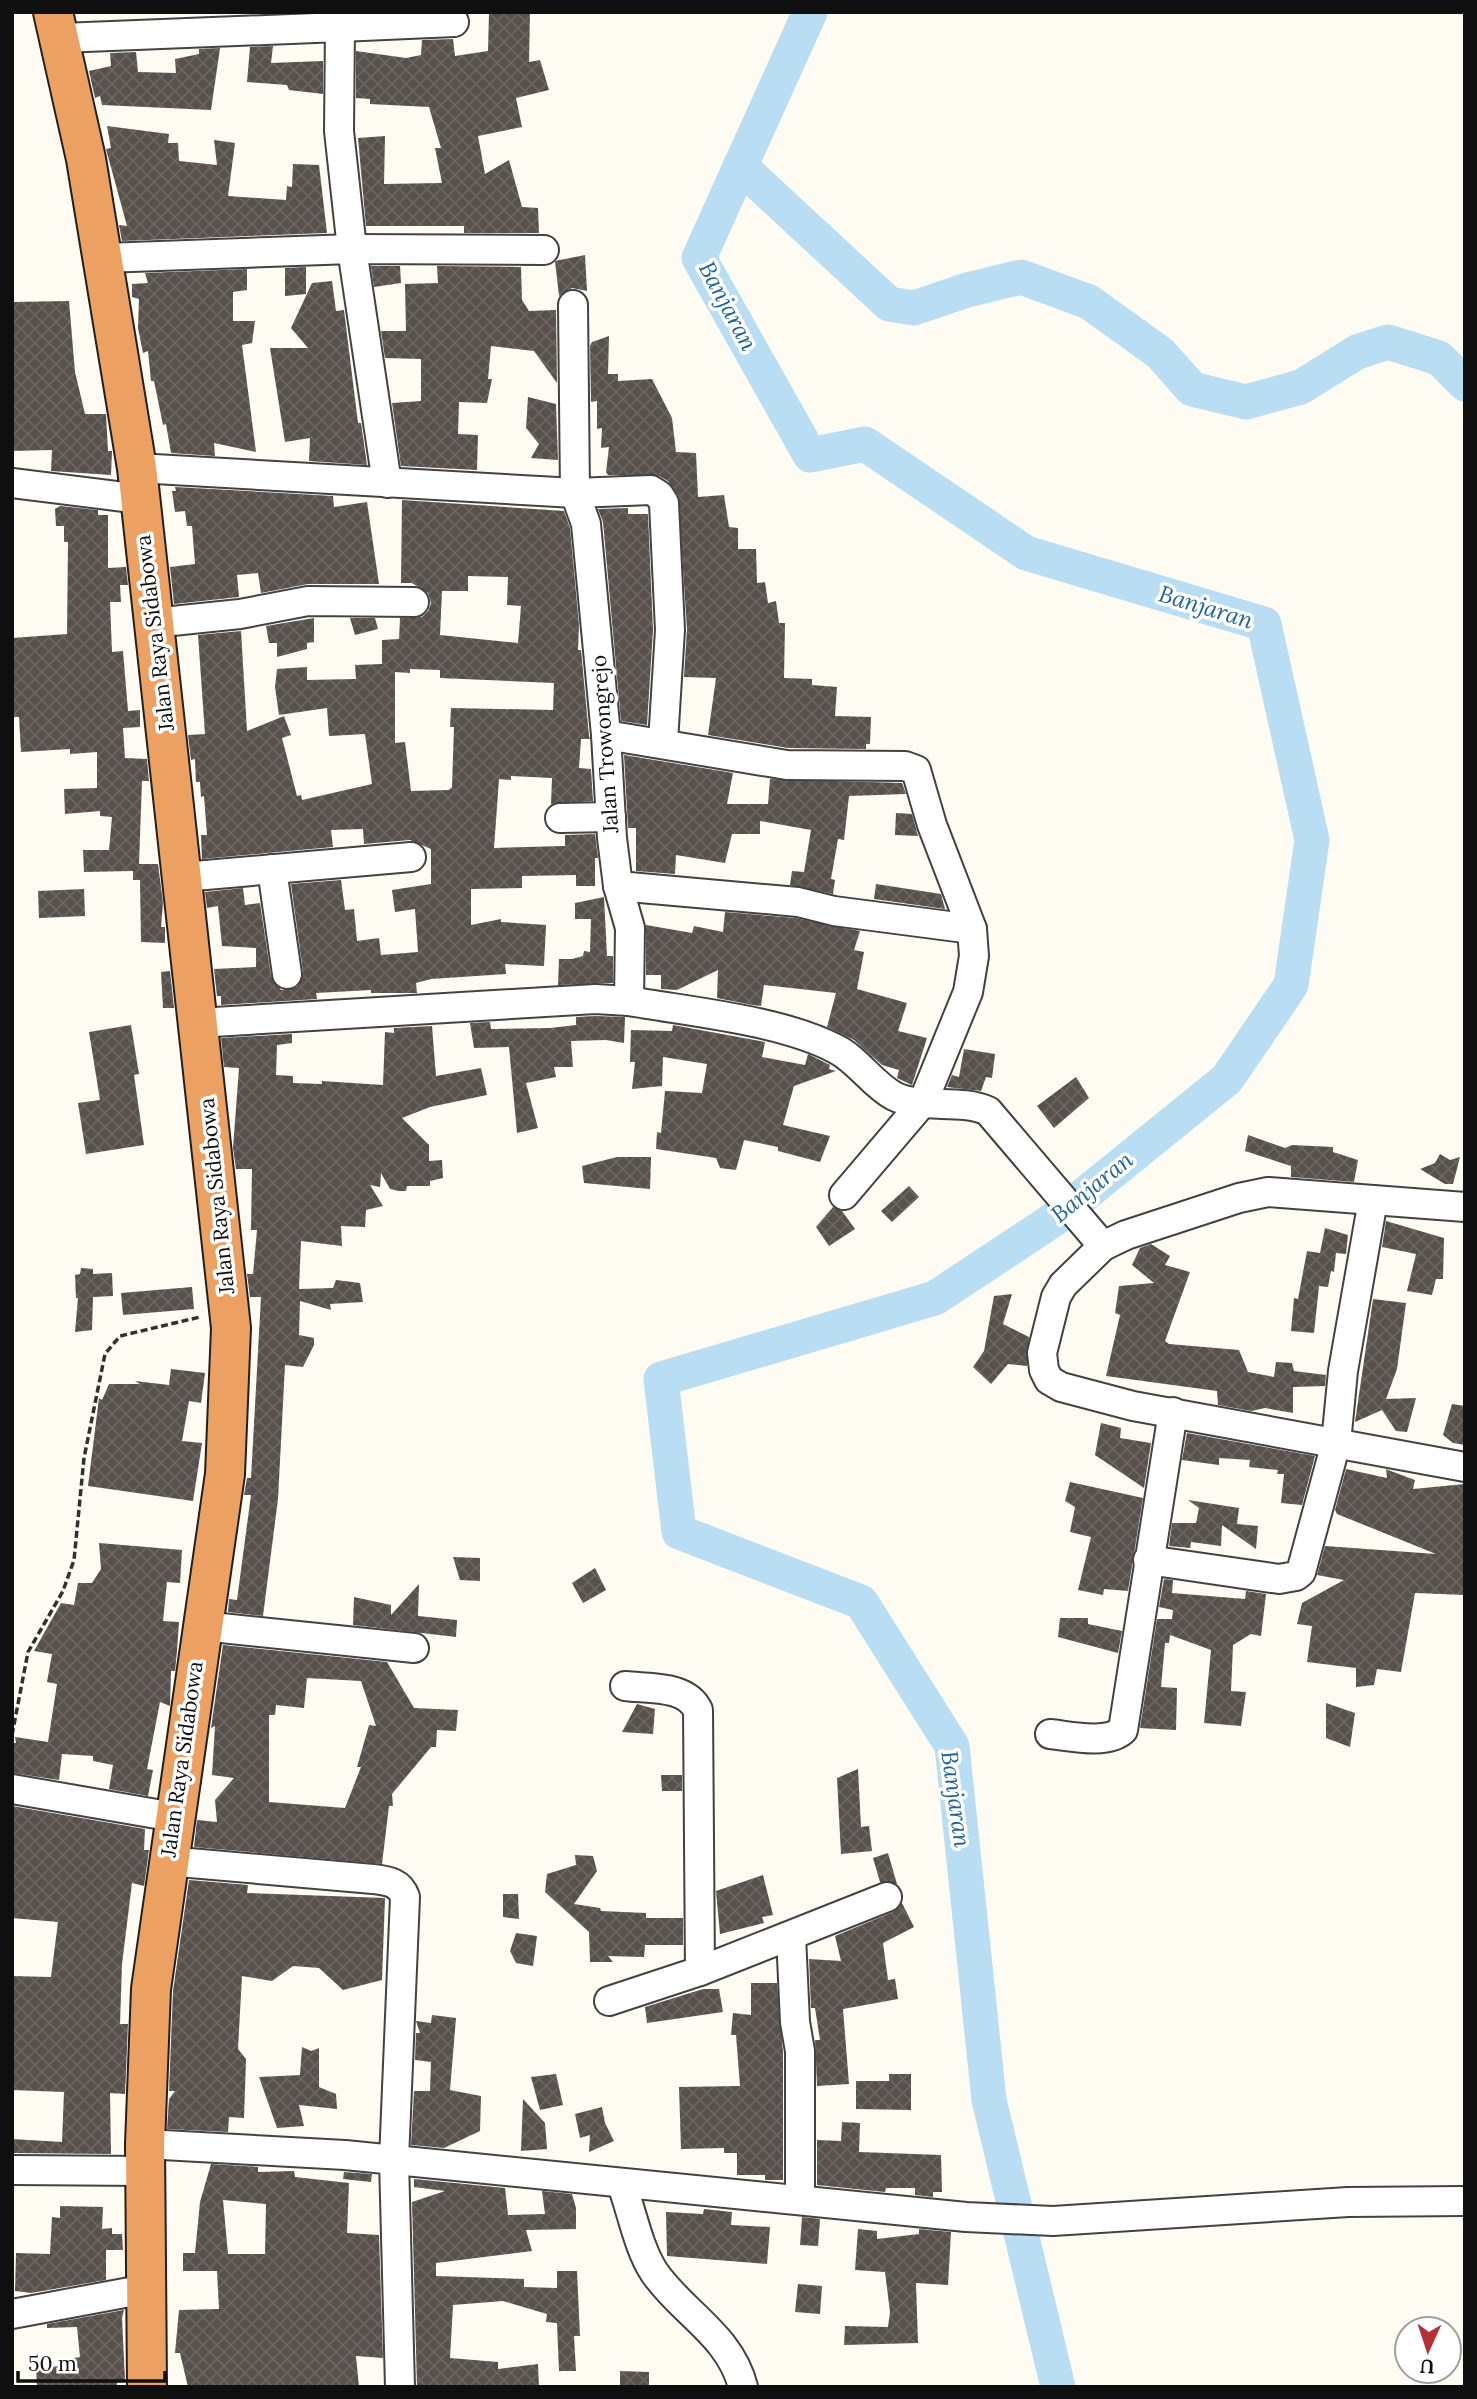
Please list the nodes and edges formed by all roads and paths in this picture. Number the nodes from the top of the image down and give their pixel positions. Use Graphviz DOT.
graph roads {
  1 [pos="340,20"];
  2 [pos="454,22"];
  3 [pos="200,23"];
  4 [pos="57,25"];
  5 [pos="352,249"];
  6 [pos="544,250"];
  7 [pos="104,258"];
  8 [pos="573,305"];
  9 [pos="12,483"];
  10 [pos="138,484"];
  11 [pos="387,484"];
  12 [pos="575,493"];
  13 [pos="414,602"];
  14 [pos="153,623"];
  15 [pos="606,735"];
  16 [pos="663,742"];
  17 [pos="611,817"];
  18 [pos="560,818"];
  19 [pos="411,857"];
  20 [pos="272,869"];
  21 [pos="183,877"];
  22 [pos="618,886"];
  23 [pos="972,929"];
  24 [pos="287,974"];
  25 [pos="629,1001"];
  26 [pos="197,1023"];
  27 [pos="923,1102"];
  28 [pos="844,1195"];
  29 [pos="1373,1200"];
  30 [pos="1465,1208"];
  31 [pos="1097,1240"];
  32 [pos="230,1311"];
  33 [pos="1173,1412"];
  34 [pos="1336,1443"];
  35 [pos="1465,1467"];
  36 [pos="1148,1560"];
  37 [pos="202,1626"];
  38 [pos="414,1648"];
  39 [pos="625,1686"];
  40 [pos="1050,1734"];
  41 [pos="12,1735"];
  42 [pos="12,1789"];
  43 [pos="174,1817"];
  44 [pos="167,1861"];
  45 [pos="887,1897"];
  46 [pos="790,1936"];
  47 [pos="700,1970"];
  48 [pos="609,2001"];
  49 [pos="145,2157"];
  50 [pos="394,2160"];
  51 [pos="12,2170"];
  52 [pos="622,2185"];
  53 [pos="800,2199"];
  54 [pos="1465,2201"];
  55 [pos="146,2289"];
  56 [pos="12,2314"];
  57 [pos="147,2387"];
  58 [pos="400,2387"];
  59 [pos="743,2387"];
  1 -- 2 [label="street"];
  1 -- 3 [label="street"];
  1 -- 5 [label="street"];
  3 -- 4 [label="street"];
  4 -- 7 [label="highway, Jalan Raya Sidabowa"];
  5 -- 6 [label="street"];
  5 -- 7 [label="street"];
  5 -- 11 [label="street"];
  7 -- 10 [label="highway, Jalan Raya Sidabowa"];
  8 -- 12 [label="street, Jalan Trowongrejo"];
  9 -- 10 [label="street"];
  10 -- 11 [label="street"];
  10 -- 14 [label="highway, Jalan Raya Sidabowa"];
  11 -- 12 [label="street"];
  12 -- 15 [label="street, Jalan Trowongrejo"];
  12 -- 16 [label="street"];
  13 -- 14 [label="street"];
  14 -- 21 [label="highway, Jalan Raya Sidabowa"];
  15 -- 16 [label="street"];
  15 -- 17 [label="street, Jalan Trowongrejo"];
  16 -- 23 [label="street"];
  17 -- 18 [label="street"];
  17 -- 22 [label="street, Jalan Trowongrejo"];
  19 -- 20 [label="street"];
  20 -- 21 [label="street"];
  20 -- 24 [label="street"];
  21 -- 26 [label="highway, Jalan Raya Sidabowa"];
  22 -- 23 [label="street"];
  22 -- 25 [label="street, Jalan Trowongrejo"];
  23 -- 27 [label="street"];
  25 -- 26 [label="street"];
  25 -- 27 [label="street"];
  26 -- 32 [label="highway, Jalan Raya Sidabowa"];
  27 -- 28 [label="street"];
  27 -- 31 [label="street"];
  29 -- 30 [label="street"];
  29 -- 31 [label="street"];
  29 -- 34 [label="street"];
  31 -- 33 [label="street"];
  32 -- 37 [label="highway, Jalan Raya Sidabowa"];
  32 -- 41 [label="path"];
  33 -- 34 [label="street"];
  33 -- 36 [label="street"];
  34 -- 35 [label="street"];
  34 -- 36 [label="street"];
  36 -- 40 [label="street"];
  37 -- 38 [label="street"];
  37 -- 43 [label="highway, Jalan Raya Sidabowa"];
  39 -- 47 [label="street"];
  42 -- 43 [label="street"];
  43 -- 44 [label="highway, Jalan Raya Sidabowa"];
  44 -- 49 [label="highway, Jalan Raya Sidabowa"];
  44 -- 50 [label="street"];
  45 -- 46 [label="street"];
  46 -- 47 [label="street"];
  46 -- 53 [label="street"];
  47 -- 48 [label="street"];
  49 -- 50 [label="street"];
  49 -- 51 [label="street"];
  49 -- 55 [label="highway, Jalan Raya Sidabowa"];
  50 -- 52 [label="street"];
  50 -- 58 [label="street"];
  52 -- 53 [label="street"];
  52 -- 59 [label="street"];
  53 -- 54 [label="street"];
  55 -- 56 [label="street"];
  55 -- 57 [label="highway, Jalan Raya Sidabowa"];
}
